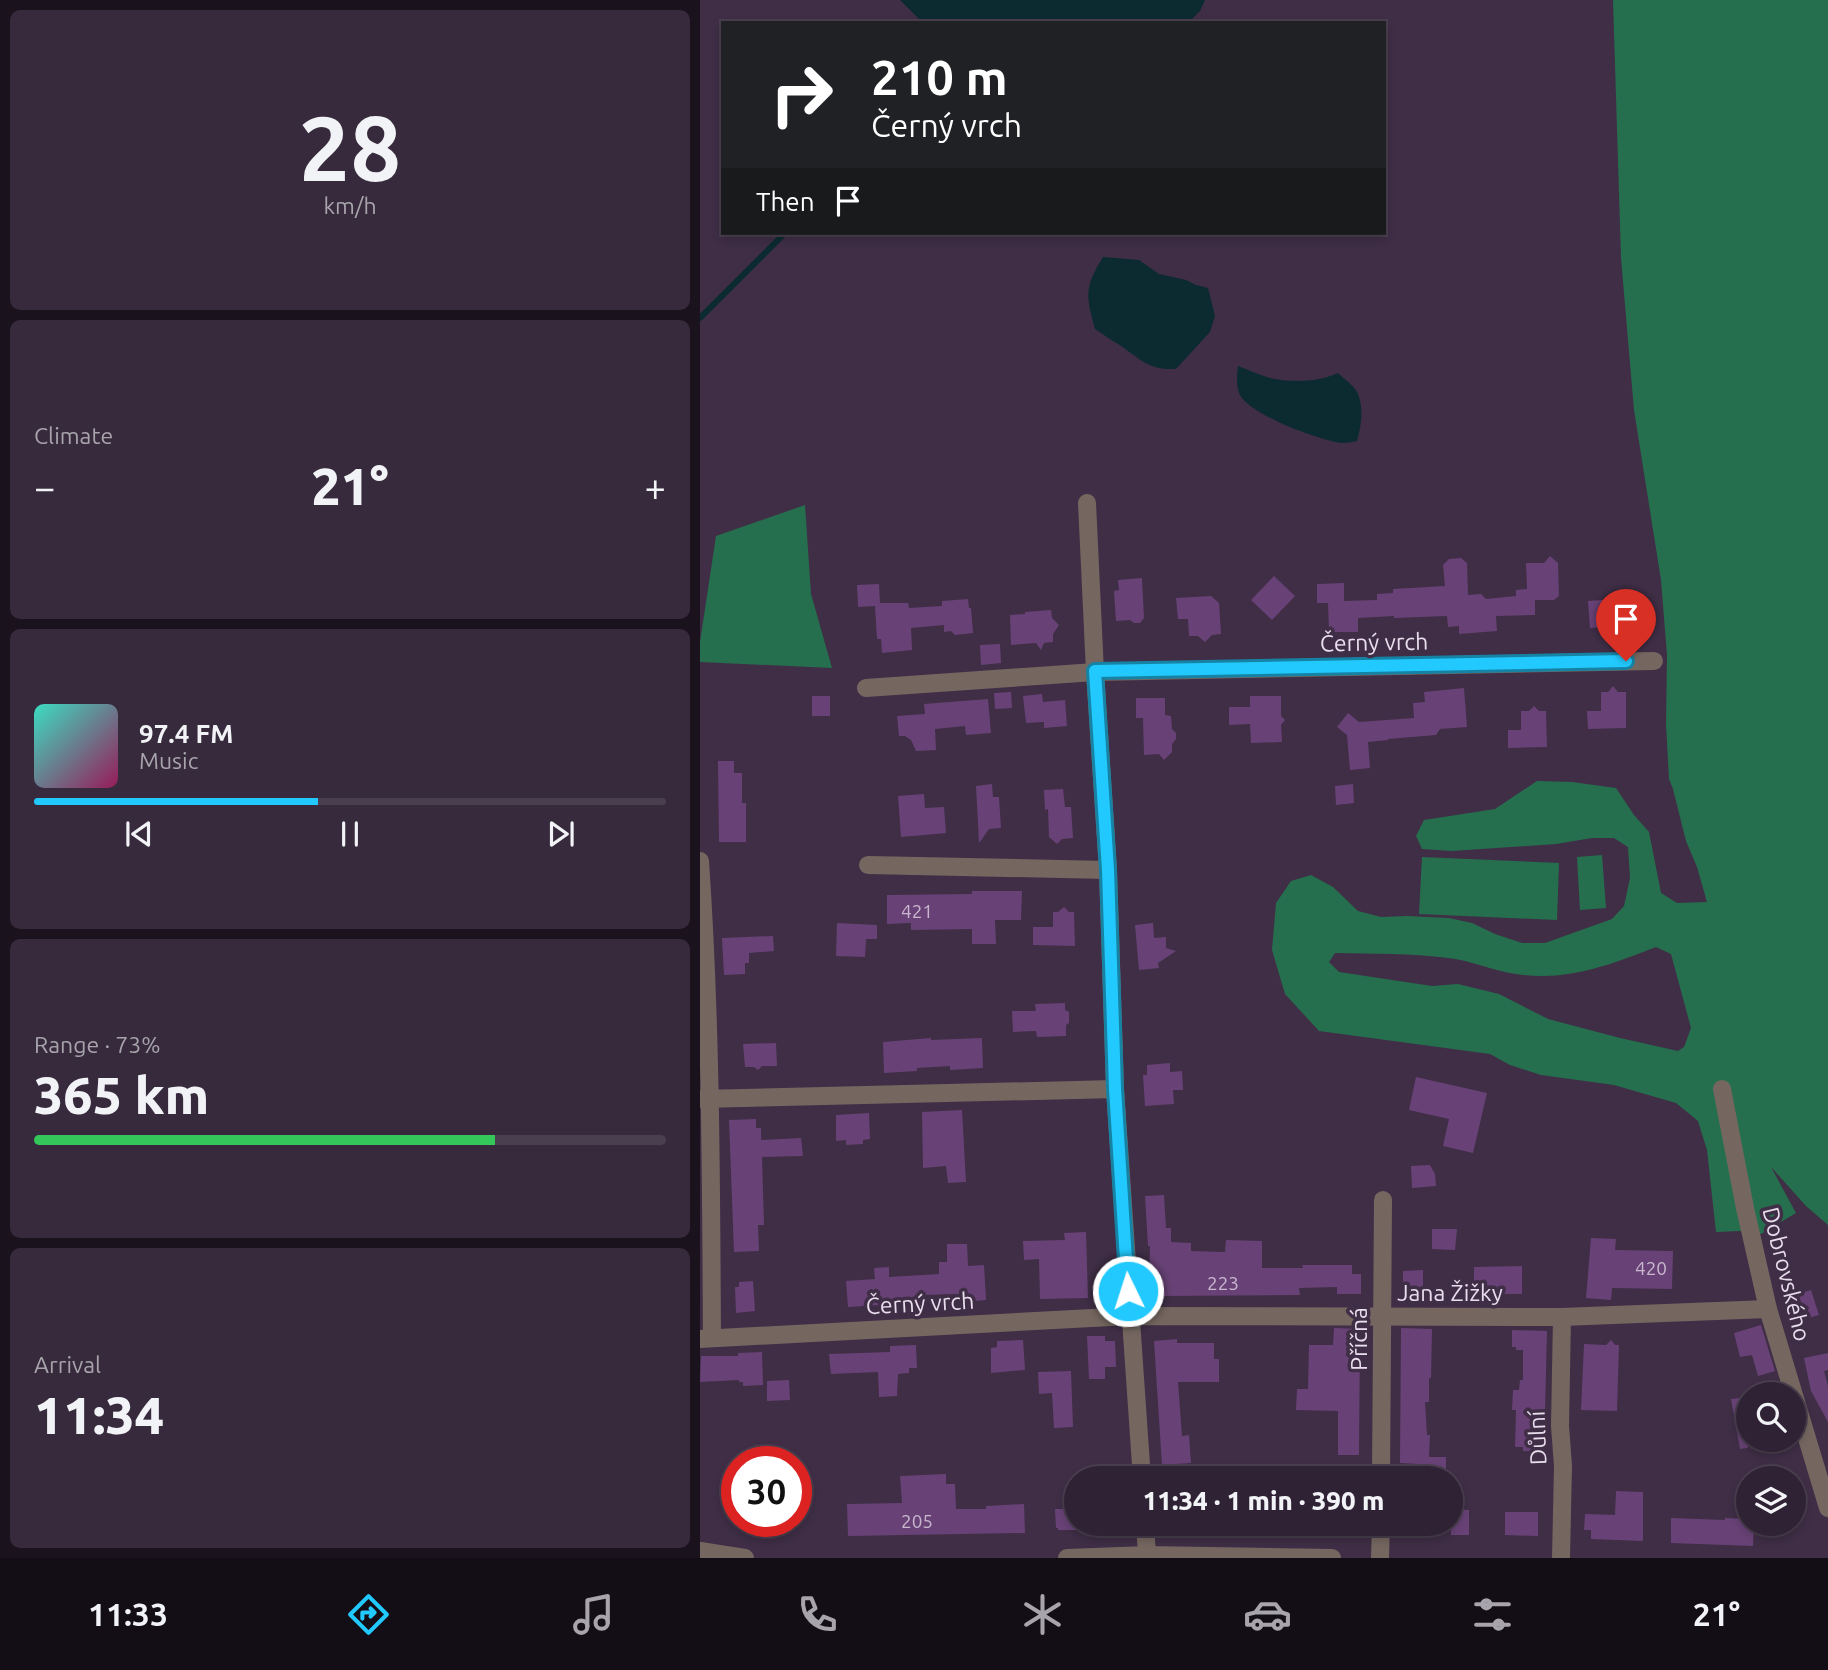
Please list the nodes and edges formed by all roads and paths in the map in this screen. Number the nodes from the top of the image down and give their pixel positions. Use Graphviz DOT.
graph roads {
  1 [pos="1087,503"];
  2 [pos="1654,661"];
  3 [pos="1095,671"];
  4 [pos="866,688"];
  5 [pos="700,861"];
  6 [pos="868,865"];
  7 [pos="1108,870"];
  8 [pos="1115,1089"];
  9 [pos="1722,1089"];
  10 [pos="705,1098"];
  11 [pos="1383,1200"];
  12 [pos="1768,1309"];
  13 [pos="1130,1316"];
  14 [pos="1383,1316"];
  15 [pos="1562,1317"];
  16 [pos="706,1339"];
  17 [pos="1141,1466"];
  18 [pos="1381,1466"];
  19 [pos="1828,1508"];
  20 [pos="1146,1536"];
  21 [pos="1381,1536"];
  22 [pos="700,1551"];
  23 [pos="1147,1555"];
  24 [pos="745,1558"];
  25 [pos="1067,1558"];
  26 [pos="1332,1558"];
  27 [pos="1380,1558"];
  28 [pos="1561,1558"];
  1 -- 3 [label="street"];
  2 -- 3 [label="street, Černý vrch"];
  3 -- 4 [label="street, Černý vrch"];
  3 -- 7 [label="street"];
  5 -- 10 [label="street, Černý vrch"];
  6 -- 7 [label="street"];
  7 -- 8 [label="street"];
  8 -- 10 [label="street"];
  8 -- 13 [label="street"];
  9 -- 12 [label="street, Dobrovského"];
  10 -- 16 [label="street, Černý vrch"];
  11 -- 14 [label="street, Příčná"];
  12 -- 15 [label="street, Jana Žižky"];
  12 -- 19 [label="street, Dobrovského"];
  13 -- 14 [label="street, Jana Žižky"];
  13 -- 16 [label="street, Černý vrch"];
  13 -- 17 [label="street"];
  14 -- 15 [label="street, Jana Žižky"];
  14 -- 18 [label="street, Příčná"];
  15 -- 28 [label="street, Důlní"];
  20 -- 23 [label="street"];
  21 -- 27 [label="street"];
  22 -- 24 [label="street"];
  23 -- 25 [label="street"];
  23 -- 26 [label="street"];
}
